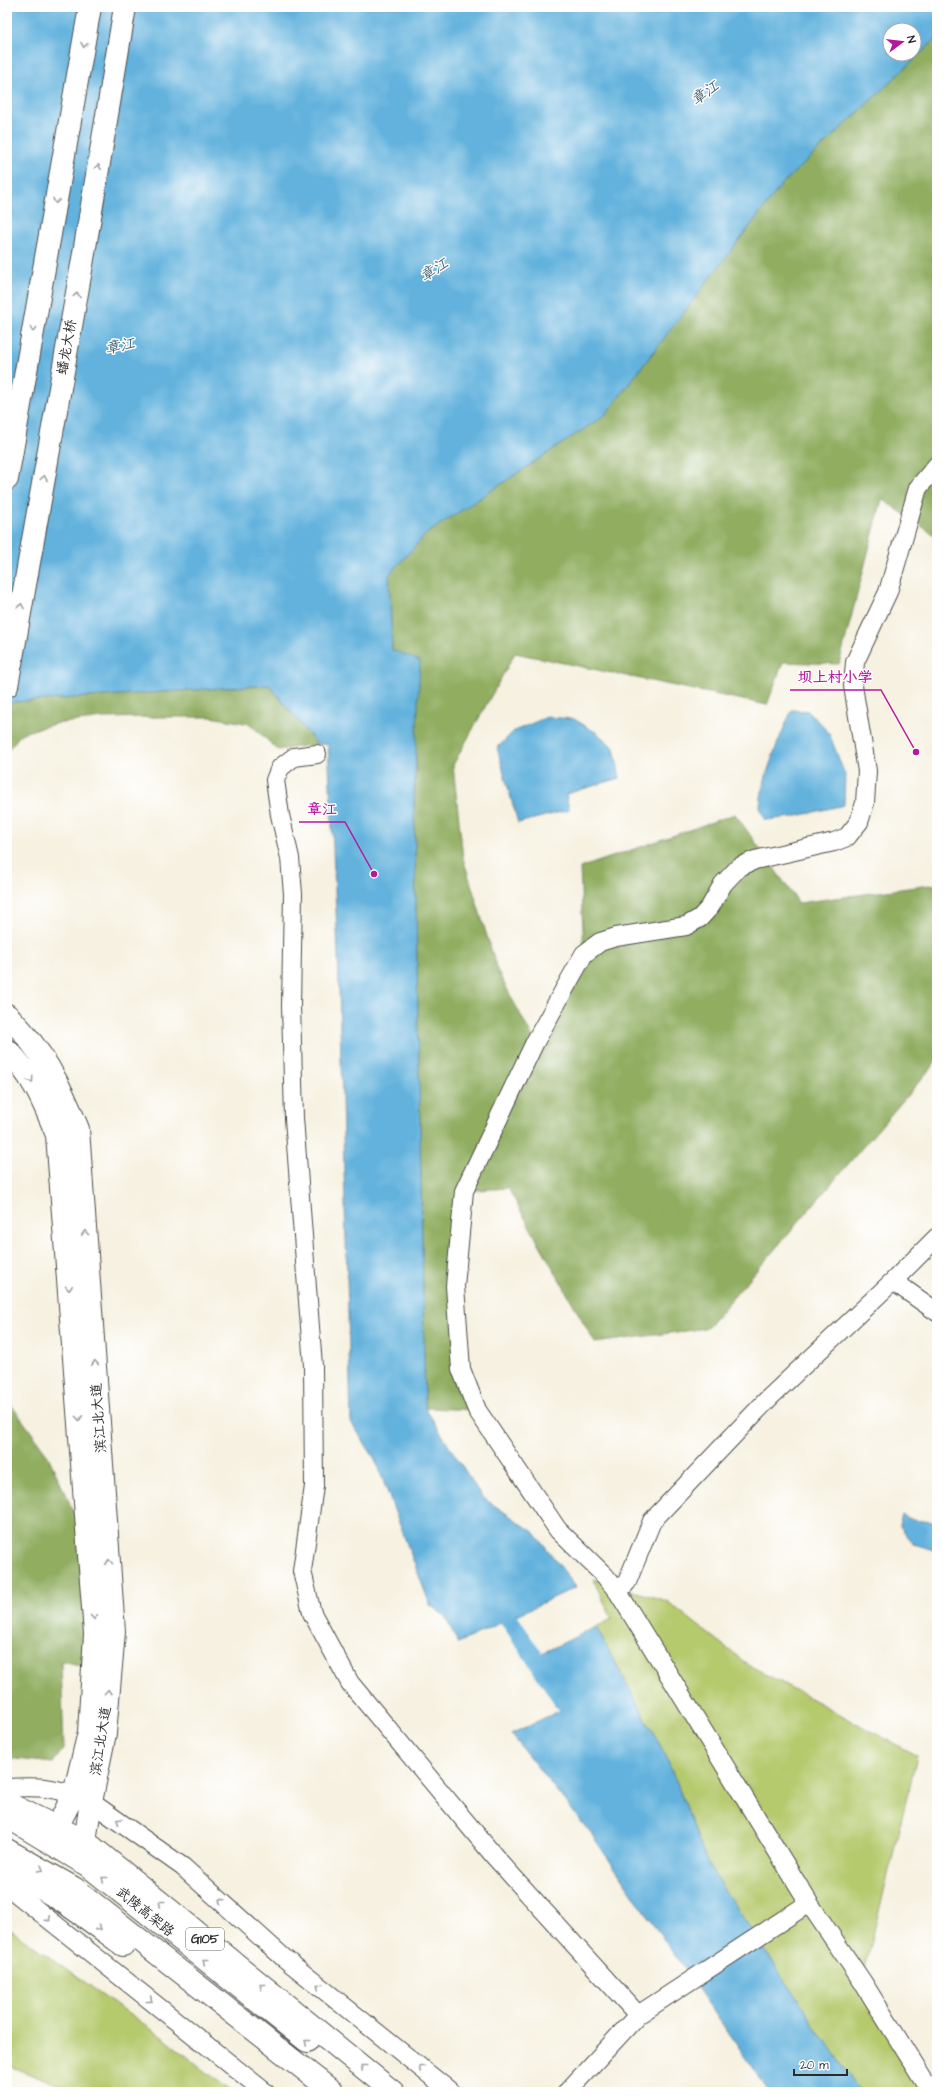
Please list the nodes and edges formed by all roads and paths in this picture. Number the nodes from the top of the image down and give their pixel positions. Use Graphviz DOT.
graph roads {
  1 [pos="90,7"];
  2 [pos="125,7"];
  3 [pos="937,466"];
  4 [pos="7,479"];
  5 [pos="7,686"];
  6 [pos="317,754"];
  7 [pos="7,1015"];
  8 [pos="7,1050"];
  9 [pos="937,1237"];
  10 [pos="894,1281"];
  11 [pos="937,1312"];
  12 [pos="618,1592"];
  13 [pos="7,1788"];
  14 [pos="82,1798"];
  15 [pos="7,1803"];
  16 [pos="7,1816"];
  17 [pos="57,1827"];
  18 [pos="85,1841"];
  19 [pos="7,1850"];
  20 [pos="7,1871"];
  21 [pos="7,1886"];
  22 [pos="809,1902"];
  23 [pos="638,2015"];
  24 [pos="265,2092"];
  25 [pos="325,2092"];
  26 [pos="333,2092"];
  27 [pos="370,2092"];
  28 [pos="393,2092"];
  29 [pos="451,2092"];
  30 [pos="568,2092"];
  31 [pos="931,2092"];
  1 -- 4 [label="main road, one-way"];
  5 -- 2 [label="main road, 蟠龙大桥, one-way"];
  3 -- 12 [label="street"];
  6 -- 23 [label="street"];
  14 -- 7 [label="main road, 滨江北大道, one-way"];
  8 -- 14 [label="main road, 滨江北大道, one-way"];
  9 -- 10 [label="street"];
  10 -- 11 [label="street"];
  10 -- 12 [label="street"];
  12 -- 22 [label="street"];
  13 -- 14 [label="street"];
  14 -- 17 [label="main road, 滨江北大道"];
  14 -- 18 [label="main road, 滨江北大道"];
  29 -- 14 [label="street, one-way"];
  15 -- 17 [label="main road, G105"];
  27 -- 16 [label="main road, 武陵高架路, one-way"];
  17 -- 18 [label="main road, G105"];
  28 -- 18 [label="main road, G105, one-way"];
  19 -- 26 [label="main road, 武陵高架路, one-way"];
  20 -- 25 [label="main road, one-way"];
  21 -- 24 [label="street, one-way"];
  22 -- 23 [label="street"];
  22 -- 31 [label="street"];
  23 -- 30 [label="street"];
}
